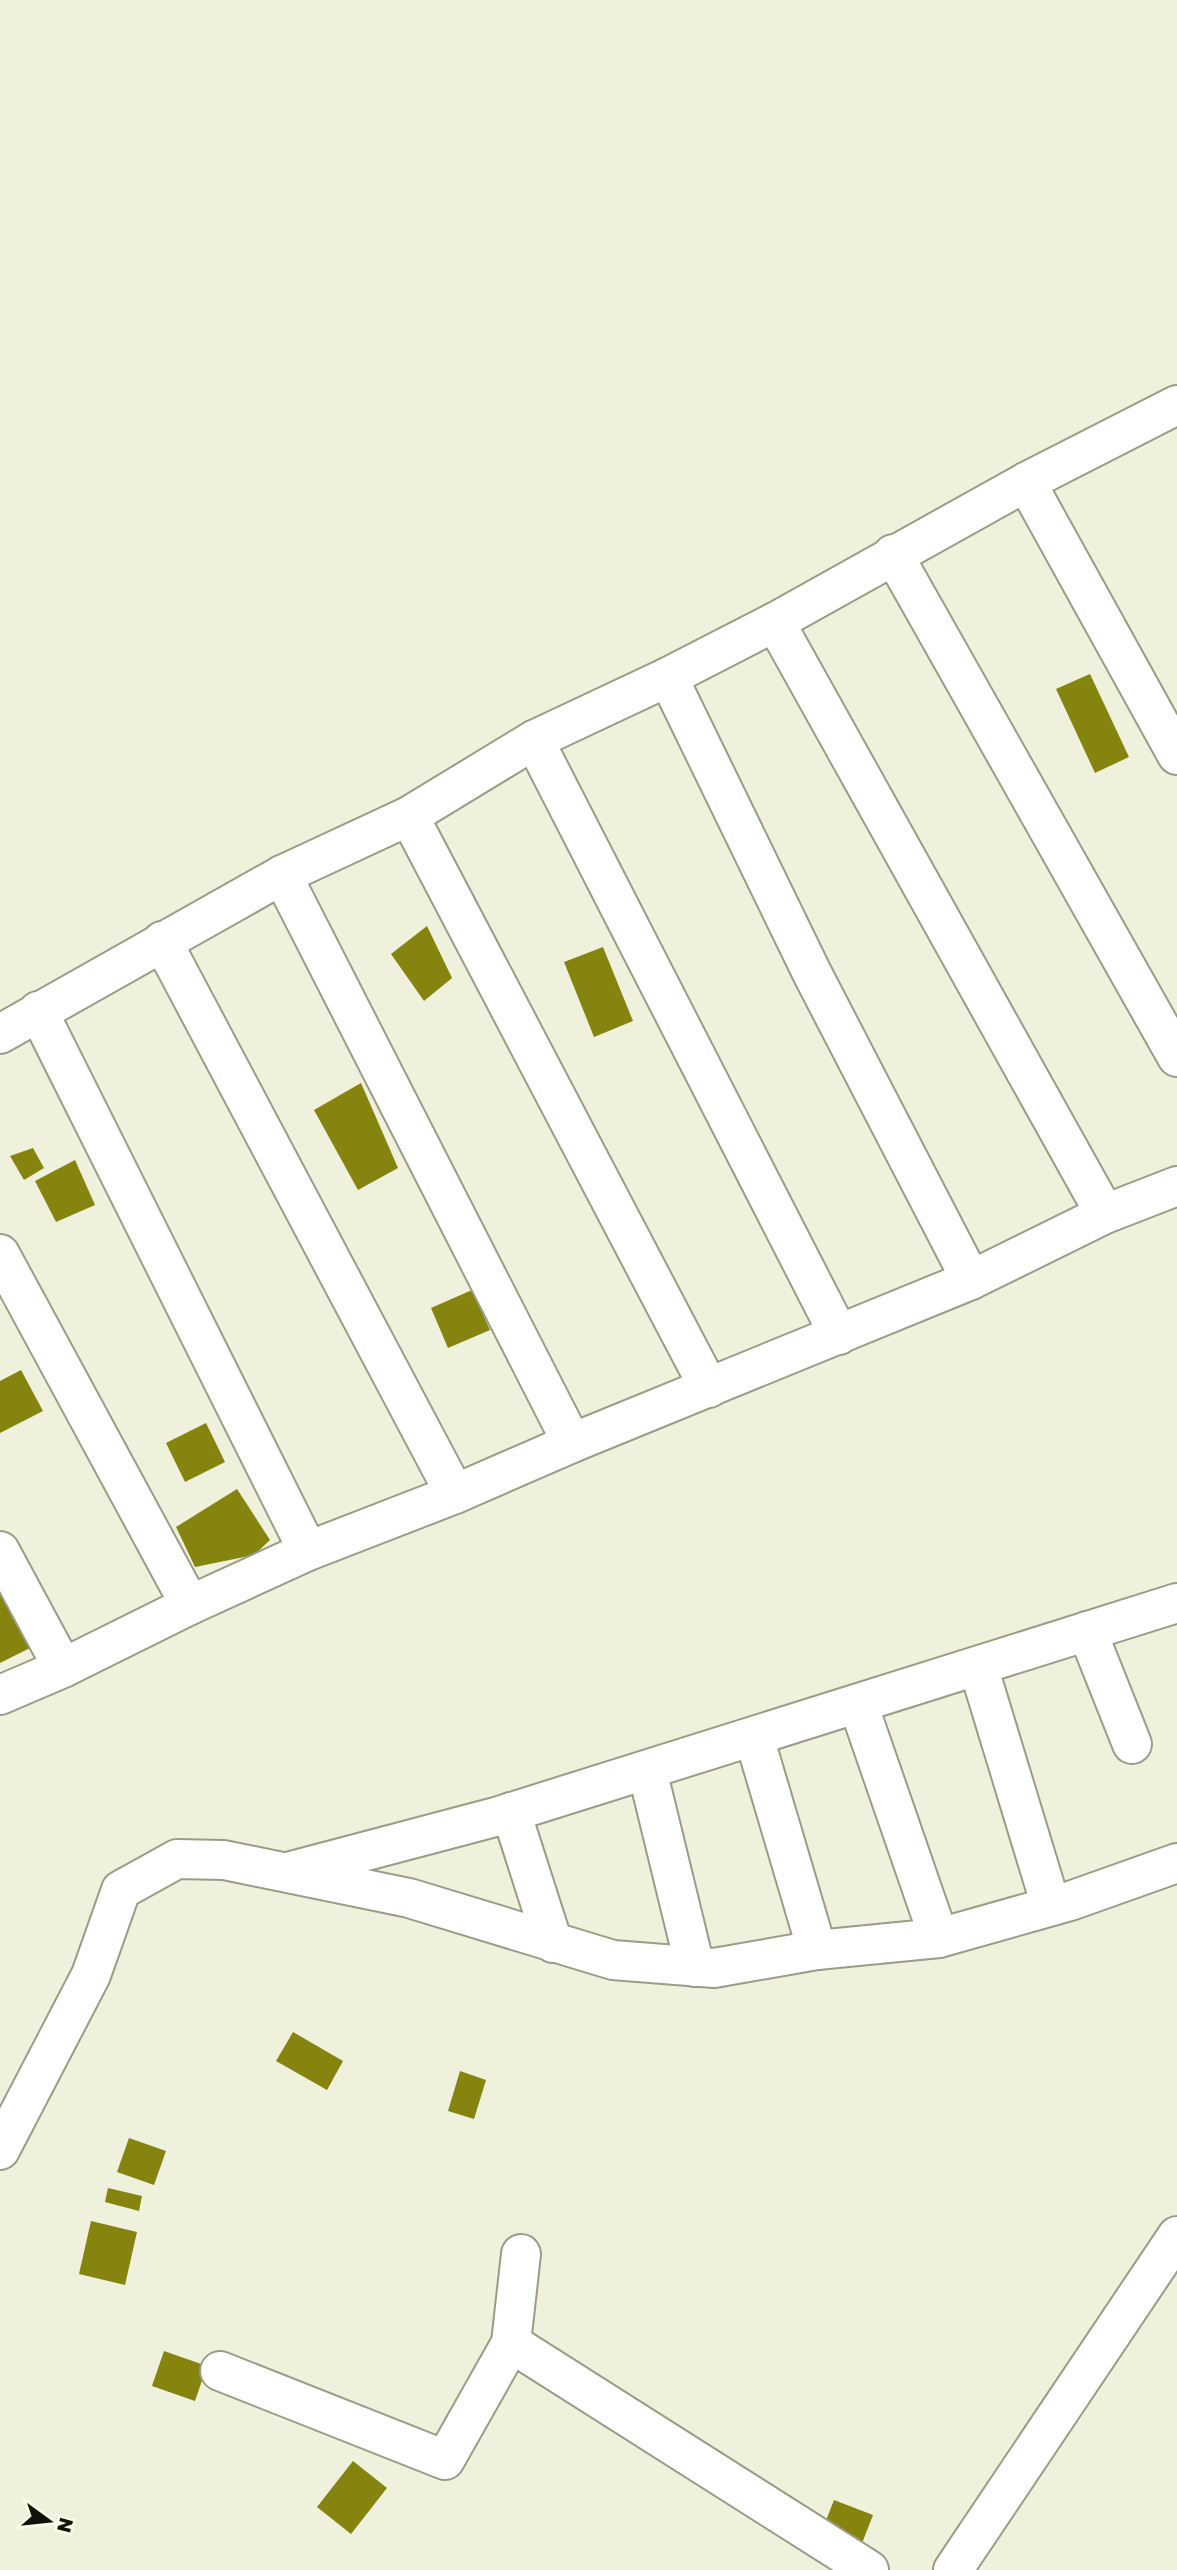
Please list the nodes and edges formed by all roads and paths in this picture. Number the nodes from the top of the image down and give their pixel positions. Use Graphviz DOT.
graph roads {
  1 [pos="1177,405"];
  2 [pos="1026,482"];
  3 [pos="893,554"];
  4 [pos="775,622"];
  5 [pos="668,677"];
  6 [pos="534,740"];
  7 [pos="1177,755"];
  8 [pos="409,816"];
  9 [pos="282,875"];
  10 [pos="162,941"];
  11 [pos="38,1011"];
  12 [pos="0,1034"];
  13 [pos="1177,1057"];
  14 [pos="1177,1186"];
  15 [pos="1105,1214"];
  16 [pos="0,1254"];
  17 [pos="971,1280"];
  18 [pos="839,1335"];
  19 [pos="709,1388"];
  20 [pos="572,1443"];
  21 [pos="455,1494"];
  22 [pos="308,1550"];
  23 [pos="0,1551"];
  24 [pos="1177,1603"];
  25 [pos="190,1605"];
  26 [pos="1087,1631"];
  27 [pos="978,1666"];
  28 [pos="63,1668"];
  29 [pos="0,1695"];
  30 [pos="858,1704"];
  31 [pos="754,1737"];
  32 [pos="1132,1744"];
  33 [pos="647,1770"];
  34 [pos="511,1812"];
  35 [pos="1177,1863"];
  36 [pos="285,1872"];
  37 [pos="1051,1906"];
  38 [pos="939,1938"];
  39 [pos="553,1942"];
  40 [pos="817,1950"];
  41 [pos="695,1967"];
  42 [pos="0,2150"];
  43 [pos="1177,2236"];
  44 [pos="522,2254"];
  45 [pos="511,2343"];
  46 [pos="220,2371"];
  47 [pos="869,2570"];
  48 [pos="953,2570"];
  1 -- 2 [label="street"];
  2 -- 3 [label="street"];
  2 -- 7 [label="street"];
  3 -- 4 [label="street"];
  3 -- 13 [label="street"];
  4 -- 5 [label="street"];
  4 -- 15 [label="street"];
  5 -- 6 [label="street"];
  5 -- 17 [label="street"];
  6 -- 8 [label="street"];
  6 -- 18 [label="street"];
  8 -- 9 [label="street"];
  8 -- 19 [label="street"];
  9 -- 10 [label="street"];
  9 -- 20 [label="street"];
  10 -- 11 [label="street"];
  10 -- 21 [label="street"];
  11 -- 12 [label="street"];
  11 -- 22 [label="street"];
  14 -- 15 [label="street"];
  15 -- 17 [label="street"];
  16 -- 25 [label="street"];
  17 -- 18 [label="street"];
  18 -- 19 [label="street"];
  19 -- 20 [label="street"];
  20 -- 21 [label="street"];
  21 -- 22 [label="street"];
  22 -- 25 [label="street"];
  23 -- 28 [label="street"];
  24 -- 26 [label="street"];
  25 -- 28 [label="street"];
  26 -- 27 [label="street"];
  26 -- 32 [label="street"];
  27 -- 30 [label="street"];
  27 -- 37 [label="street"];
  28 -- 29 [label="street"];
  30 -- 31 [label="street"];
  30 -- 38 [label="street"];
  31 -- 33 [label="street"];
  31 -- 40 [label="street"];
  33 -- 34 [label="street"];
  33 -- 41 [label="street"];
  34 -- 36 [label="street"];
  34 -- 39 [label="street"];
  35 -- 37 [label="street"];
  36 -- 39 [label="street"];
  36 -- 42 [label="street"];
  37 -- 38 [label="street"];
  38 -- 40 [label="street"];
  39 -- 41 [label="street"];
  40 -- 41 [label="street"];
  43 -- 48 [label="street"];
  44 -- 45 [label="street"];
  45 -- 46 [label="street"];
  45 -- 47 [label="street"];
}
